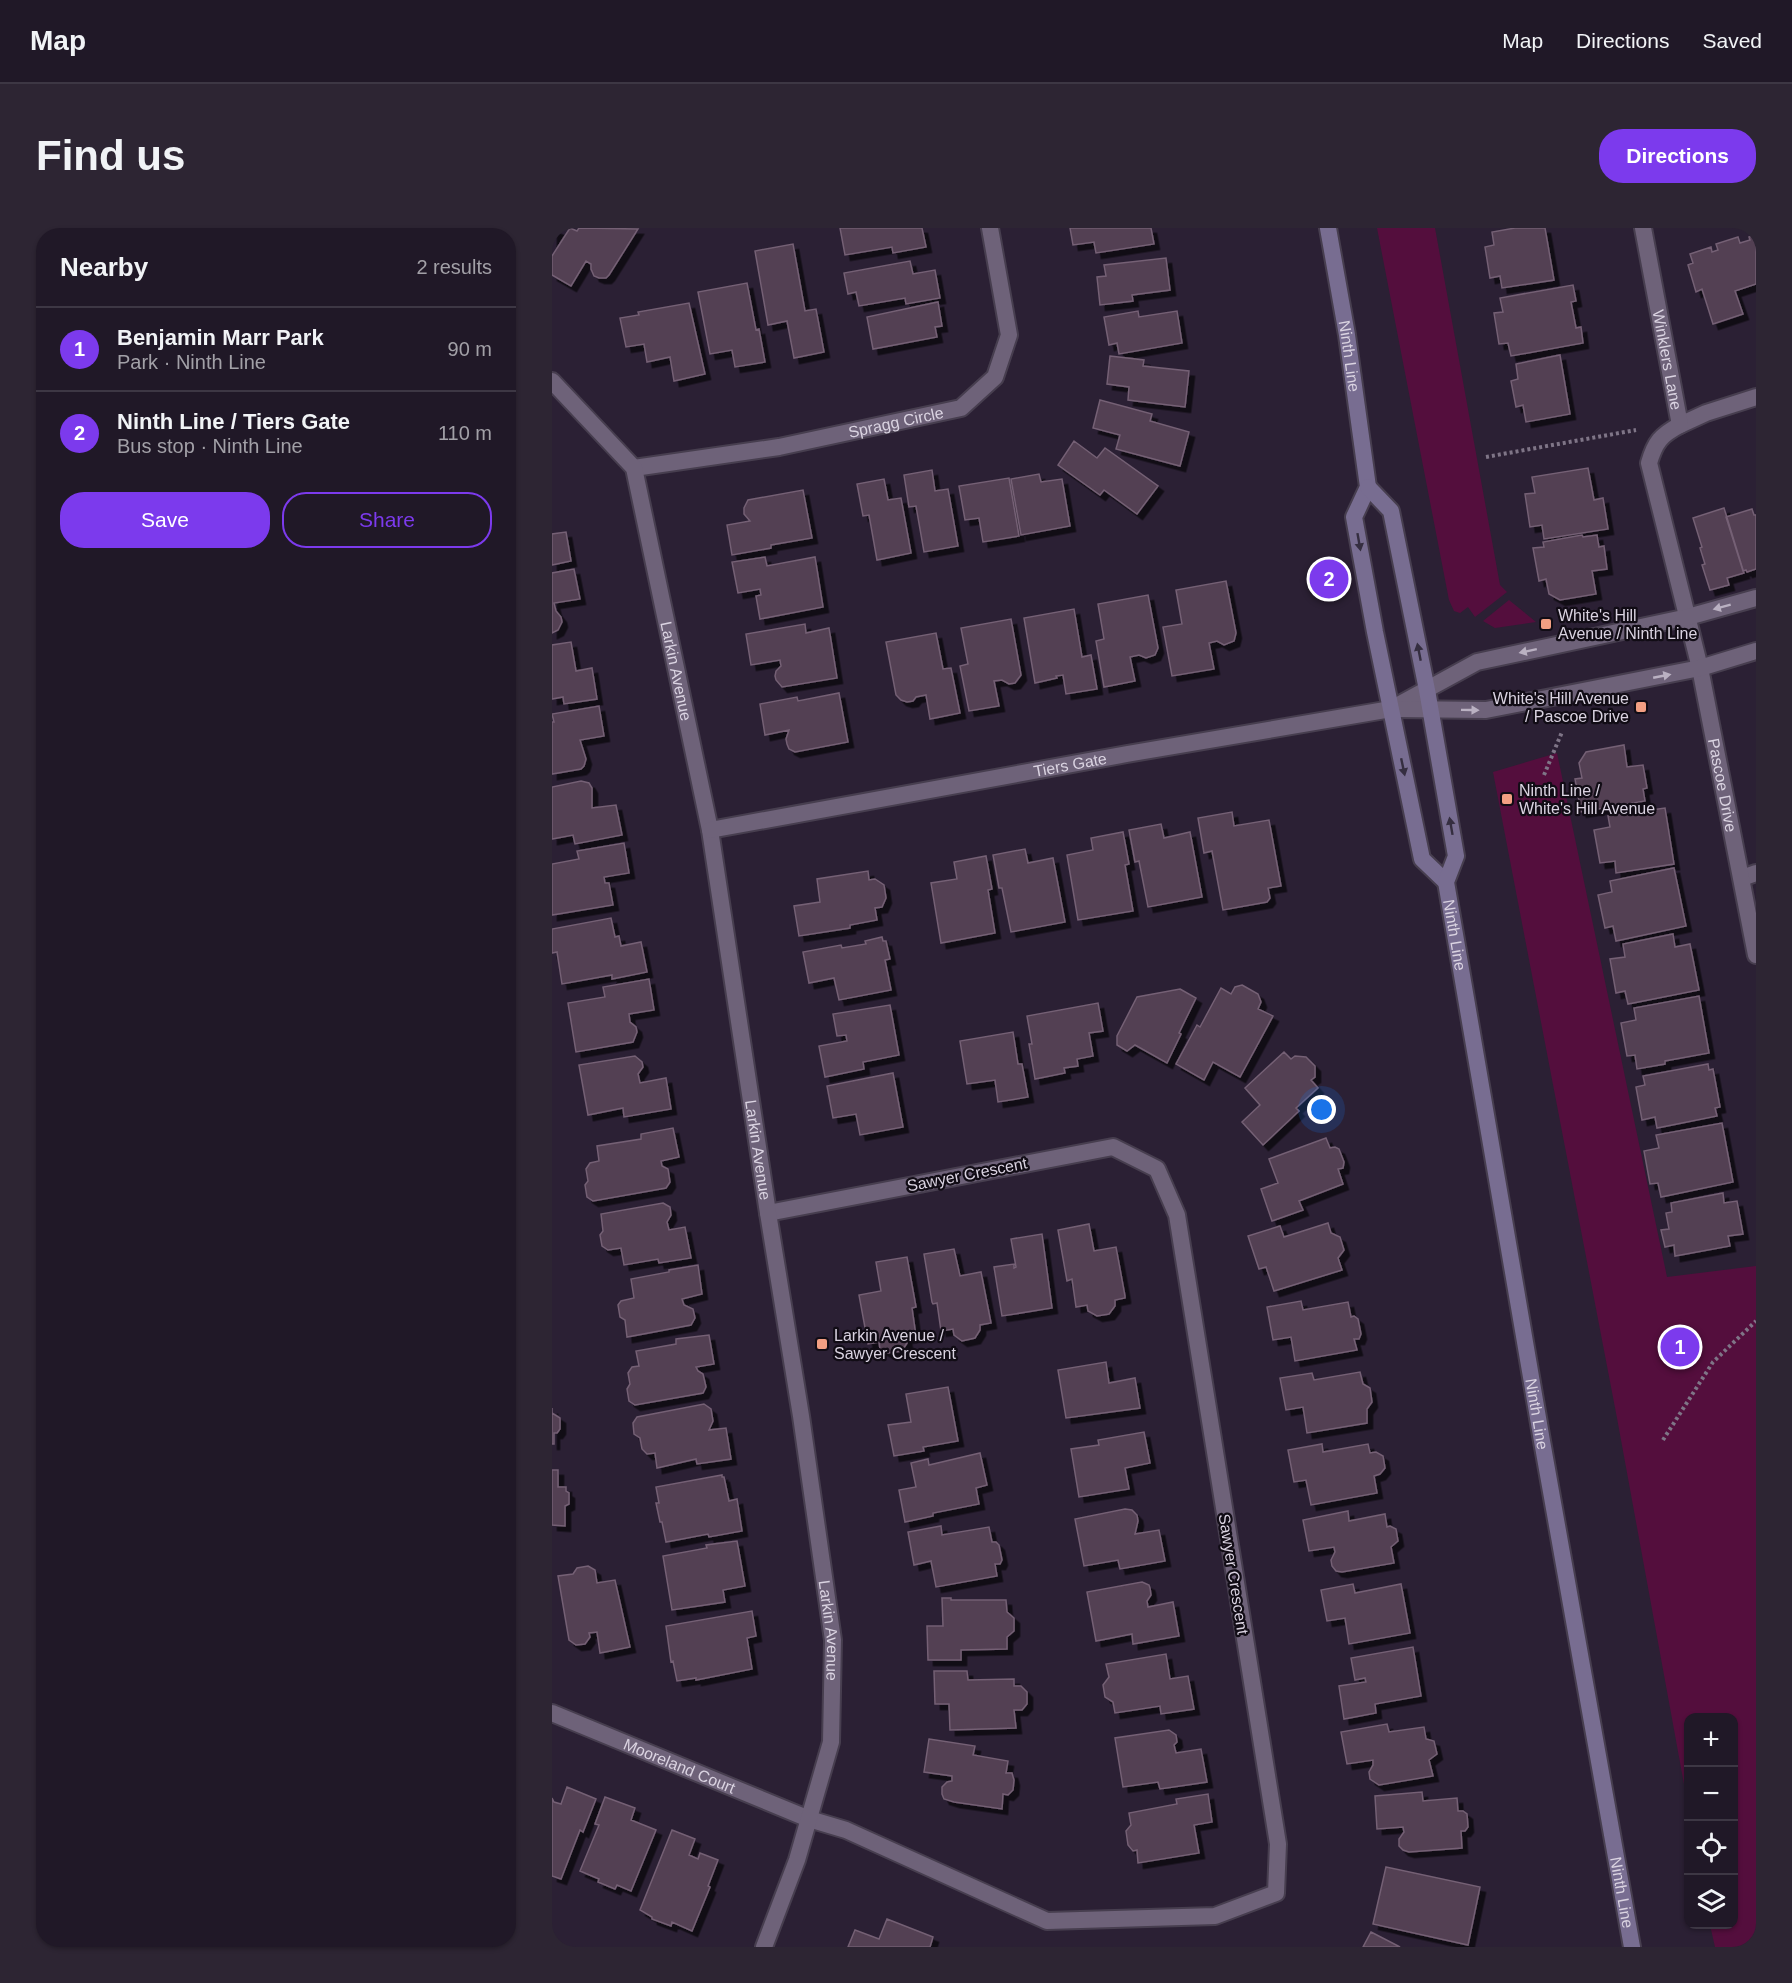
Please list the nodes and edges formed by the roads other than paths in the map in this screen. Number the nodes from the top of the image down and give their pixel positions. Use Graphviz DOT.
graph roads {
  1 [pos="990,228"];
  2 [pos="1328,228"];
  3 [pos="1643,228"];
  4 [pos="552,381"];
  5 [pos="1756,397"];
  6 [pos="1680,425"];
  7 [pos="634,468"];
  8 [pos="1368,487"];
  9 [pos="1756,598"];
  10 [pos="1688,616"];
  11 [pos="1756,651"];
  12 [pos="1700,668"];
  13 [pos="1427,690"];
  14 [pos="1391,709"];
  15 [pos="1430,709"];
  16 [pos="710,830"];
  17 [pos="1749,875"];
  18 [pos="1446,882"];
  19 [pos="1756,955"];
  20 [pos="768,1213"];
  21 [pos="552,1713"];
  22 [pos="809,1819"];
  23 [pos="764,1947"];
  24 [pos="1632,1947"];
  1 -- 7 [label="street, Spragg Circle"];
  2 -- 8 [label="main road, Ninth Line"];
  3 -- 6 [label="street, Winklers Lane"];
  4 -- 7 [label="street"];
  5 -- 6 [label="street"];
  6 -- 10 [label="street, Winklers Lane"];
  7 -- 16 [label="street, Larkin Avenue"];
  13 -- 8 [label="main road, Ninth Line, one-way"];
  8 -- 14 [label="main road, Ninth Line, one-way"];
  9 -- 10 [label="street, Tiers Gate, one-way"];
  10 -- 12 [label="street, Pascoe Drive"];
  10 -- 13 [label="street, Tiers Gate, one-way"];
  11 -- 12 [label="street"];
  15 -- 12 [label="street, one-way"];
  12 -- 17 [label="street, Pascoe Drive"];
  13 -- 14 [label="street, Tiers Gate"];
  13 -- 15 [label="main road, Ninth Line"];
  14 -- 15 [label="street"];
  14 -- 16 [label="street, Tiers Gate"];
  14 -- 18 [label="main road, Ninth Line, one-way"];
  18 -- 15 [label="main road, Ninth Line, one-way"];
  16 -- 20 [label="street, Larkin Avenue"];
  17 -- 19 [label="street, Pascoe Drive"];
  18 -- 24 [label="main road, Ninth Line"];
  20 -- 22 [label="street, Larkin Avenue"];
  20 -- 22 [label="street, Sawyer Crescent"];
  21 -- 22 [label="street, Mooreland Court"];
  22 -- 23 [label="street, Larkin Avenue"];
}
